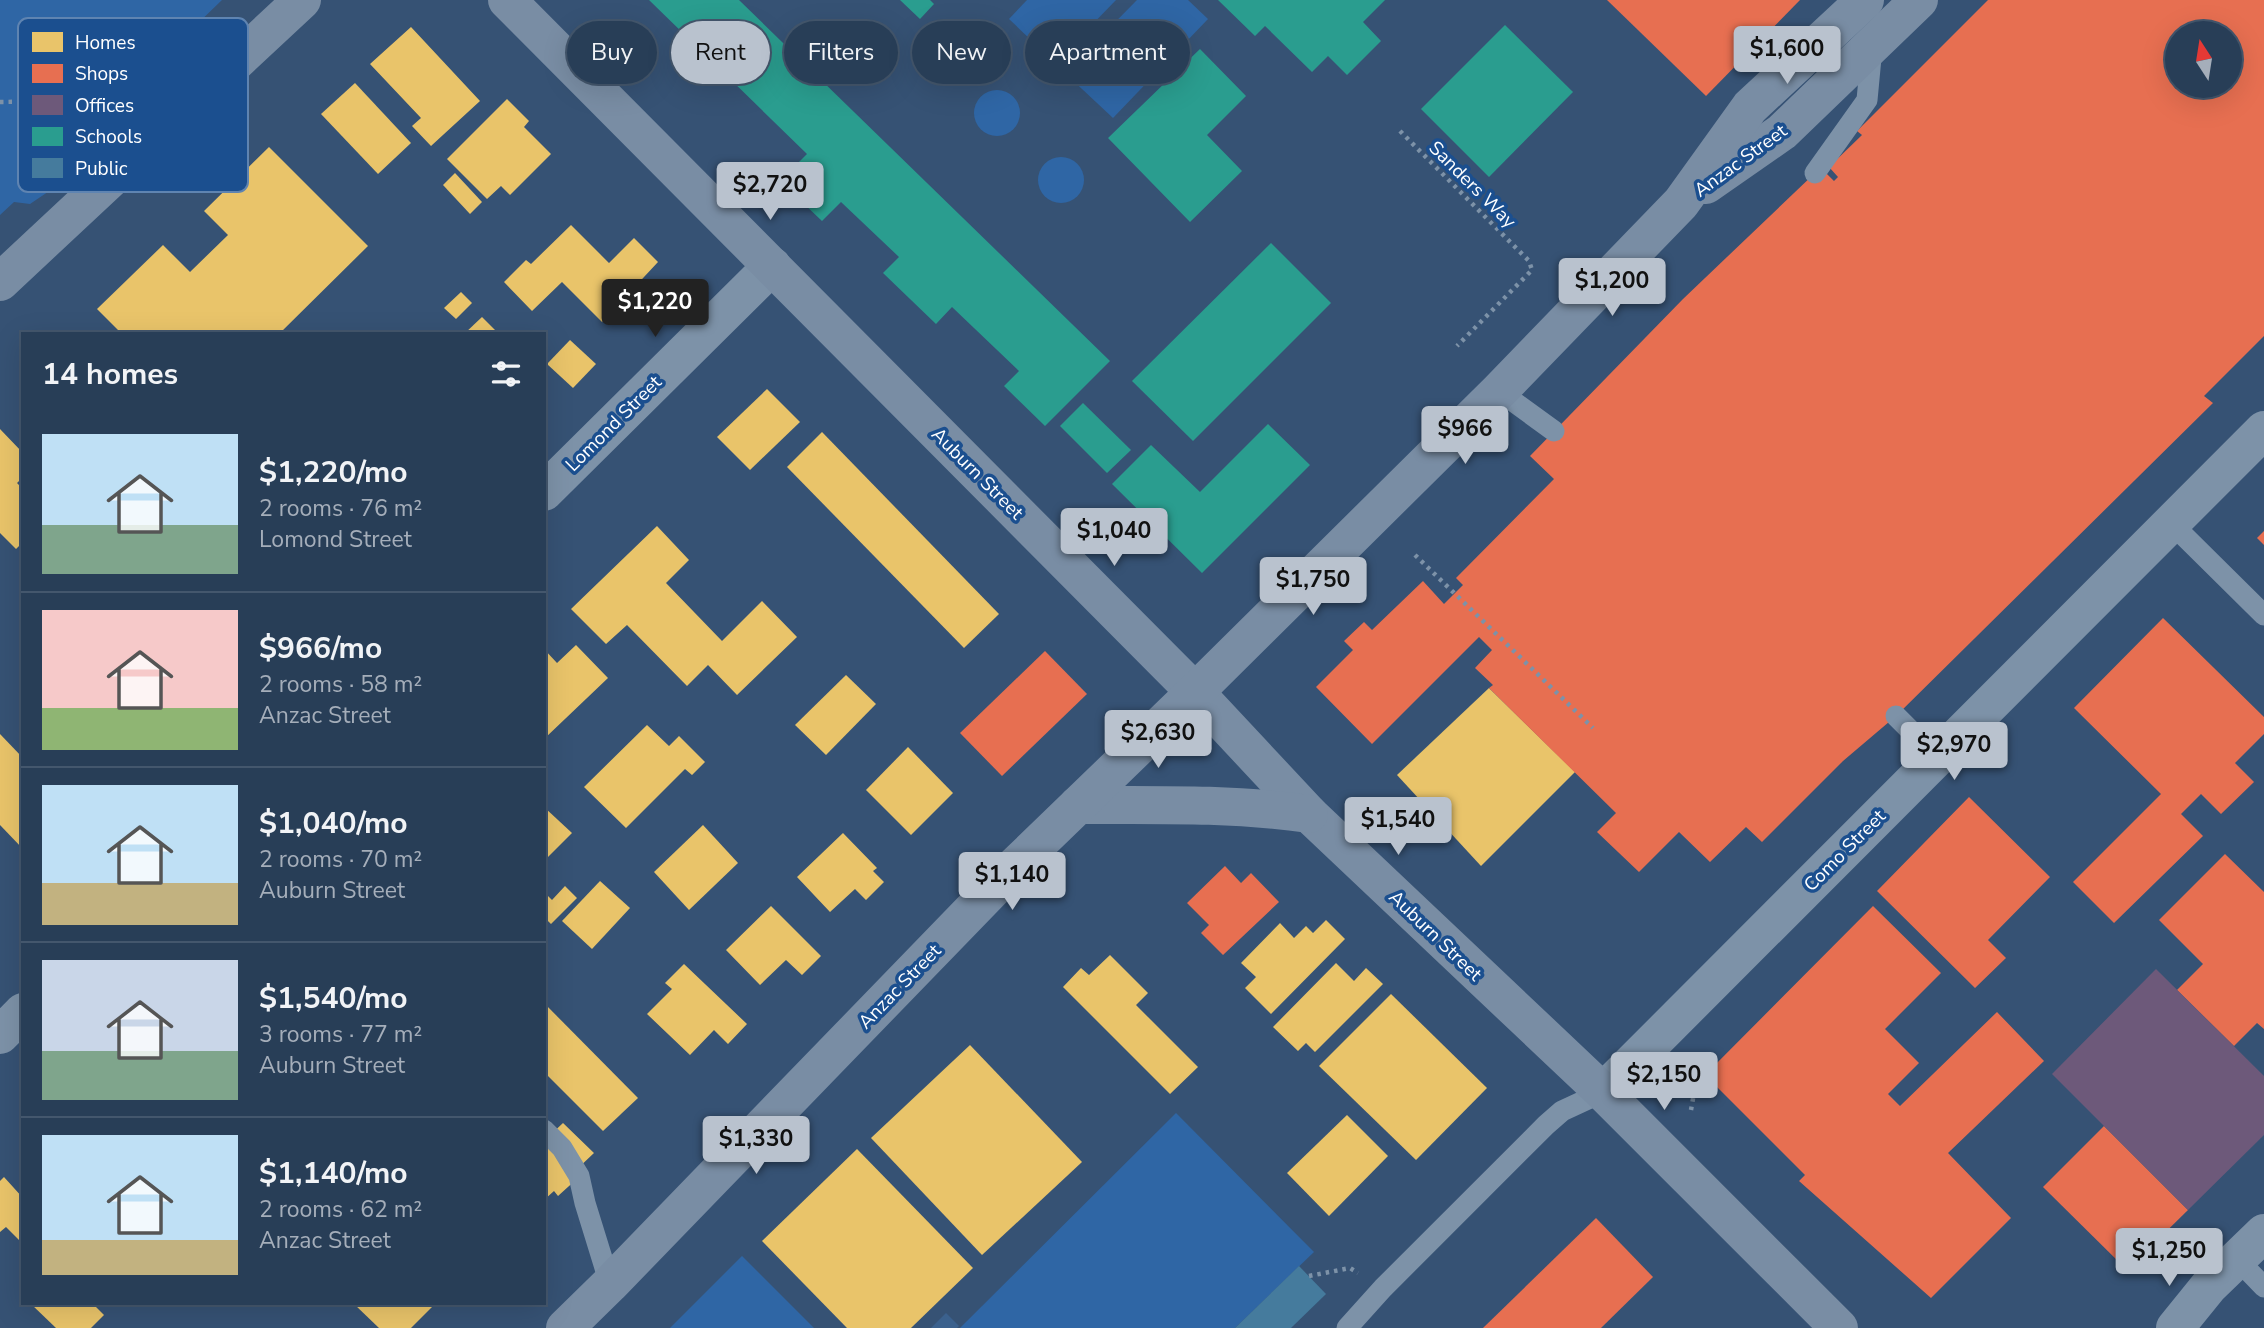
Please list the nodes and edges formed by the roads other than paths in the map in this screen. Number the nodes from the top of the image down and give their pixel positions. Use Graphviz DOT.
graph roads {
  1 [pos="302,0"];
  2 [pos="507,0"];
  3 [pos="1865,0"];
  4 [pos="1919,0"];
  5 [pos="1873,45"];
  6 [pos="248,50"];
  7 [pos="1815,173"];
  8 [pos="96,192"];
  9 [pos="1681,203"];
  10 [pos="772,265"];
  11 [pos="0,282"];
  12 [pos="1499,391"];
  13 [pos="2264,430"];
  14 [pos="1554,431"];
  15 [pos="546,490"];
  16 [pos="2171,523"];
  17 [pos="2264,615"];
  18 [pos="1195,692"];
  19 [pos="1896,716"];
  20 [pos="1937,757"];
  21 [pos="1078,805"];
  22 [pos="1309,814"];
  23 [pos="21,1014"];
  24 [pos="0,1035"];
  25 [pos="1603,1093"];
  26 [pos="546,1132"];
  27 [pos="2251,1246"];
  28 [pos="610,1284"];
  29 [pos="2209,1286"];
  30 [pos="2264,1287"];
  31 [pos="565,1328"];
  32 [pos="1348,1328"];
  33 [pos="1839,1328"];
  34 [pos="2149,1328"];
  35 [pos="2175,1328"];
  1 -- 6 [label="main road"];
  2 -- 10 [label="main road, Auburn Street"];
  3 -- 9 [label="main road, Anzac Street"];
  4 -- 5 [label="main road, Anzac Street"];
  5 -- 7 [label="lane"];
  5 -- 9 [label="main road, Anzac Street"];
  8 -- 11 [label="main road"];
  9 -- 12 [label="main road, Anzac Street"];
  10 -- 15 [label="street, Lomond Street"];
  10 -- 18 [label="main road, Auburn Street"];
  12 -- 14 [label="lane"];
  12 -- 18 [label="main road, Anzac Street"];
  13 -- 16 [label="street, Como Street"];
  16 -- 17 [label="lane"];
  16 -- 20 [label="street, Como Street"];
  18 -- 21 [label="main road, Anzac Street"];
  18 -- 22 [label="main road, Auburn Street"];
  19 -- 20 [label="lane"];
  20 -- 25 [label="street, Como Street"];
  21 -- 22 [label="main road"];
  21 -- 28 [label="main road, Anzac Street"];
  22 -- 25 [label="main road, Auburn Street"];
  23 -- 24 [label="street"];
  25 -- 32 [label="lane"];
  25 -- 33 [label="main road, Auburn Street"];
  26 -- 28 [label="lane"];
  27 -- 29 [label="street"];
  27 -- 30 [label="lane"];
  28 -- 31 [label="main road, Anzac Street"];
  29 -- 34 [label="street"];
  29 -- 35 [label="street"];
}
